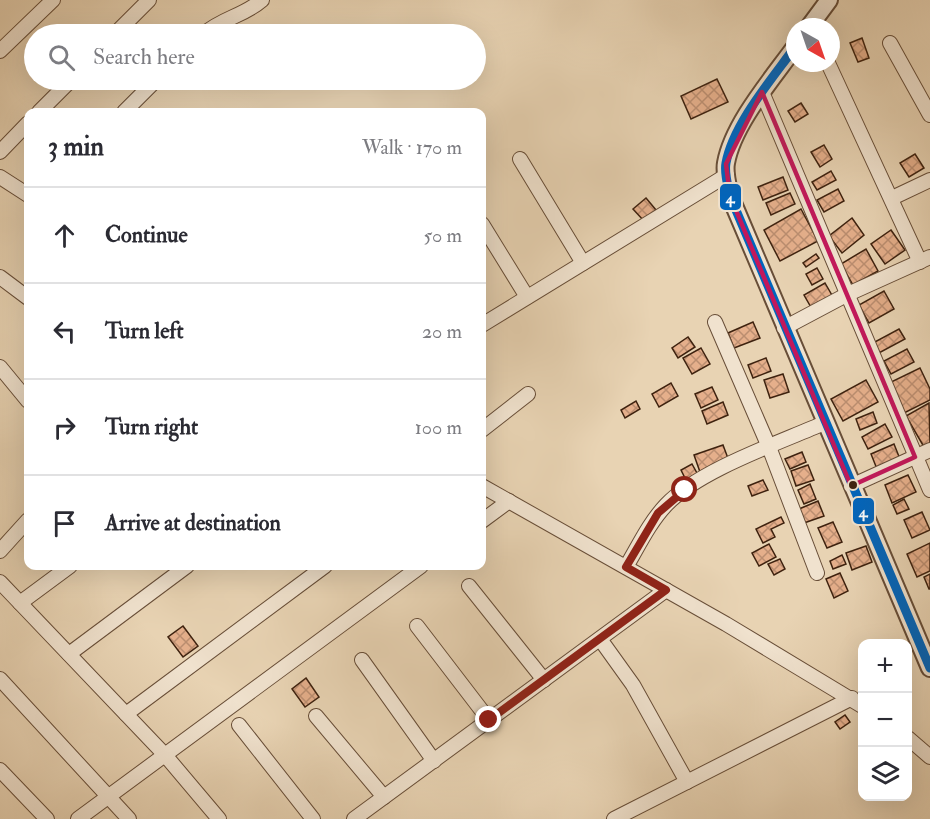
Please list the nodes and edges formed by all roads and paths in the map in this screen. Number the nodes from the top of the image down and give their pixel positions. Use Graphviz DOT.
graph roads {
  1 [pos="53,0"];
  2 [pos="148,0"];
  3 [pos="262,0"];
  4 [pos="829,0"];
  5 [pos="816,18"];
  6 [pos="28,24"];
  7 [pos="125,24"];
  8 [pos="216,24"];
  9 [pos="24,28"];
  10 [pos="890,43"];
  11 [pos="0,51"];
  12 [pos="786,59"];
  13 [pos="832,72"];
  14 [pos="61,90"];
  15 [pos="146,90"];
  16 [pos="762,92"];
  17 [pos="43,108"];
  18 [pos="128,108"];
  19 [pos="930,115"];
  20 [pos="24,127"];
  21 [pos="0,152"];
  22 [pos="520,159"];
  23 [pos="727,175"];
  24 [pos="0,177"];
  25 [pos="930,180"];
  26 [pos="24,192"];
  27 [pos="892,198"];
  28 [pos="486,230"];
  29 [pos="925,259"];
  30 [pos="583,263"];
  31 [pos="0,276"];
  32 [pos="848,294"];
  33 [pos="24,295"];
  34 [pos="527,297"];
  35 [pos="715,322"];
  36 [pos="486,323"];
  37 [pos="784,328"];
  38 [pos="0,367"];
  39 [pos="528,394"];
  40 [pos="24,396"];
  41 [pos="824,423"];
  42 [pos="486,427"];
  43 [pos="769,447"];
  44 [pos="930,450"];
  45 [pos="915,457"];
  46 [pos="851,486"];
  47 [pos="486,488"];
  48 [pos="930,490"];
  49 [pos="509,501"];
  50 [pos="486,518"];
  51 [pos="24,524"];
  52 [pos="0,551"];
  53 [pos="626,567"];
  54 [pos="65,570"];
  55 [pos="182,570"];
  56 [pos="320,570"];
  57 [pos="416,570"];
  58 [pos="817,573"];
  59 [pos="0,582"];
  60 [pos="469,586"];
  61 [pos="666,590"];
  62 [pos="20,603"];
  63 [pos="417,626"];
  64 [pos="600,639"];
  65 [pos="69,654"];
  66 [pos="362,660"];
  67 [pos="930,668"];
  68 [pos="0,678"];
  69 [pos="544,680"];
  70 [pos="857,702"];
  71 [pos="126,714"];
  72 [pos="316,716"];
  73 [pos="489,720"];
  74 [pos="238,725"];
  75 [pos="912,741"];
  76 [pos="165,755"];
  77 [pos="930,757"];
  78 [pos="434,761"];
  79 [pos="0,770"];
  80 [pos="687,782"];
  81 [pos="108,797"];
  82 [pos="384,797"];
  83 [pos="47,819"];
  84 [pos="78,819"];
  85 [pos="129,819"];
  86 [pos="219,819"];
  87 [pos="313,819"];
  88 [pos="354,819"];
  89 [pos="614,819"];
  1 -- 6 [label="street"];
  2 -- 7 [label="street"];
  3 -- 8 [label="street"];
  4 -- 5 [label="street"];
  9 -- 11 [label="street"];
  10 -- 19 [label="street"];
  12 -- 16 [label="street"];
  13 -- 27 [label="street"];
  14 -- 17 [label="street"];
  15 -- 18 [label="street"];
  16 -- 23 [label="street"];
  16 -- 32 [label="street"];
  20 -- 21 [label="street"];
  22 -- 30 [label="street"];
  23 -- 30 [label="street"];
  23 -- 37 [label="street"];
  24 -- 26 [label="street"];
  25 -- 27 [label="street"];
  27 -- 29 [label="street"];
  28 -- 34 [label="street"];
  29 -- 32 [label="street"];
  30 -- 34 [label="street"];
  31 -- 33 [label="street"];
  32 -- 37 [label="street"];
  32 -- 45 [label="street"];
  34 -- 36 [label="street"];
  35 -- 43 [label="street"];
  37 -- 41 [label="street"];
  38 -- 40 [label="street"];
  39 -- 42 [label="street"];
  41 -- 43 [label="street"];
  41 -- 46 [label="street"];
  43 -- 53 [label="street"];
  43 -- 58 [label="street"];
  44 -- 45 [label="street"];
  45 -- 46 [label="street"];
  45 -- 48 [label="street"];
  46 -- 67 [label="street"];
  47 -- 49 [label="street"];
  49 -- 50 [label="street"];
  49 -- 53 [label="street"];
  51 -- 52 [label="street"];
  53 -- 61 [label="street"];
  54 -- 62 [label="street"];
  55 -- 65 [label="street"];
  56 -- 71 [label="street"];
  57 -- 76 [label="street"];
  59 -- 62 [label="street"];
  60 -- 69 [label="street"];
  61 -- 64 [label="street"];
  61 -- 70 [label="street"];
  62 -- 65 [label="street"];
  63 -- 73 [label="street"];
  64 -- 69 [label="street"];
  64 -- 80 [label="street"];
  65 -- 71 [label="street"];
  66 -- 78 [label="street"];
  68 -- 81 [label="street"];
  69 -- 73 [label="street"];
  70 -- 80 [label="street"];
  71 -- 76 [label="street"];
  72 -- 82 [label="street"];
  73 -- 78 [label="street"];
  74 -- 87 [label="street"];
  75 -- 77 [label="street"];
  76 -- 81 [label="street"];
  76 -- 86 [label="street"];
  78 -- 82 [label="street"];
  79 -- 83 [label="street"];
  80 -- 89 [label="street"];
  81 -- 84 [label="street"];
  81 -- 85 [label="street"];
  82 -- 88 [label="street"];
}
